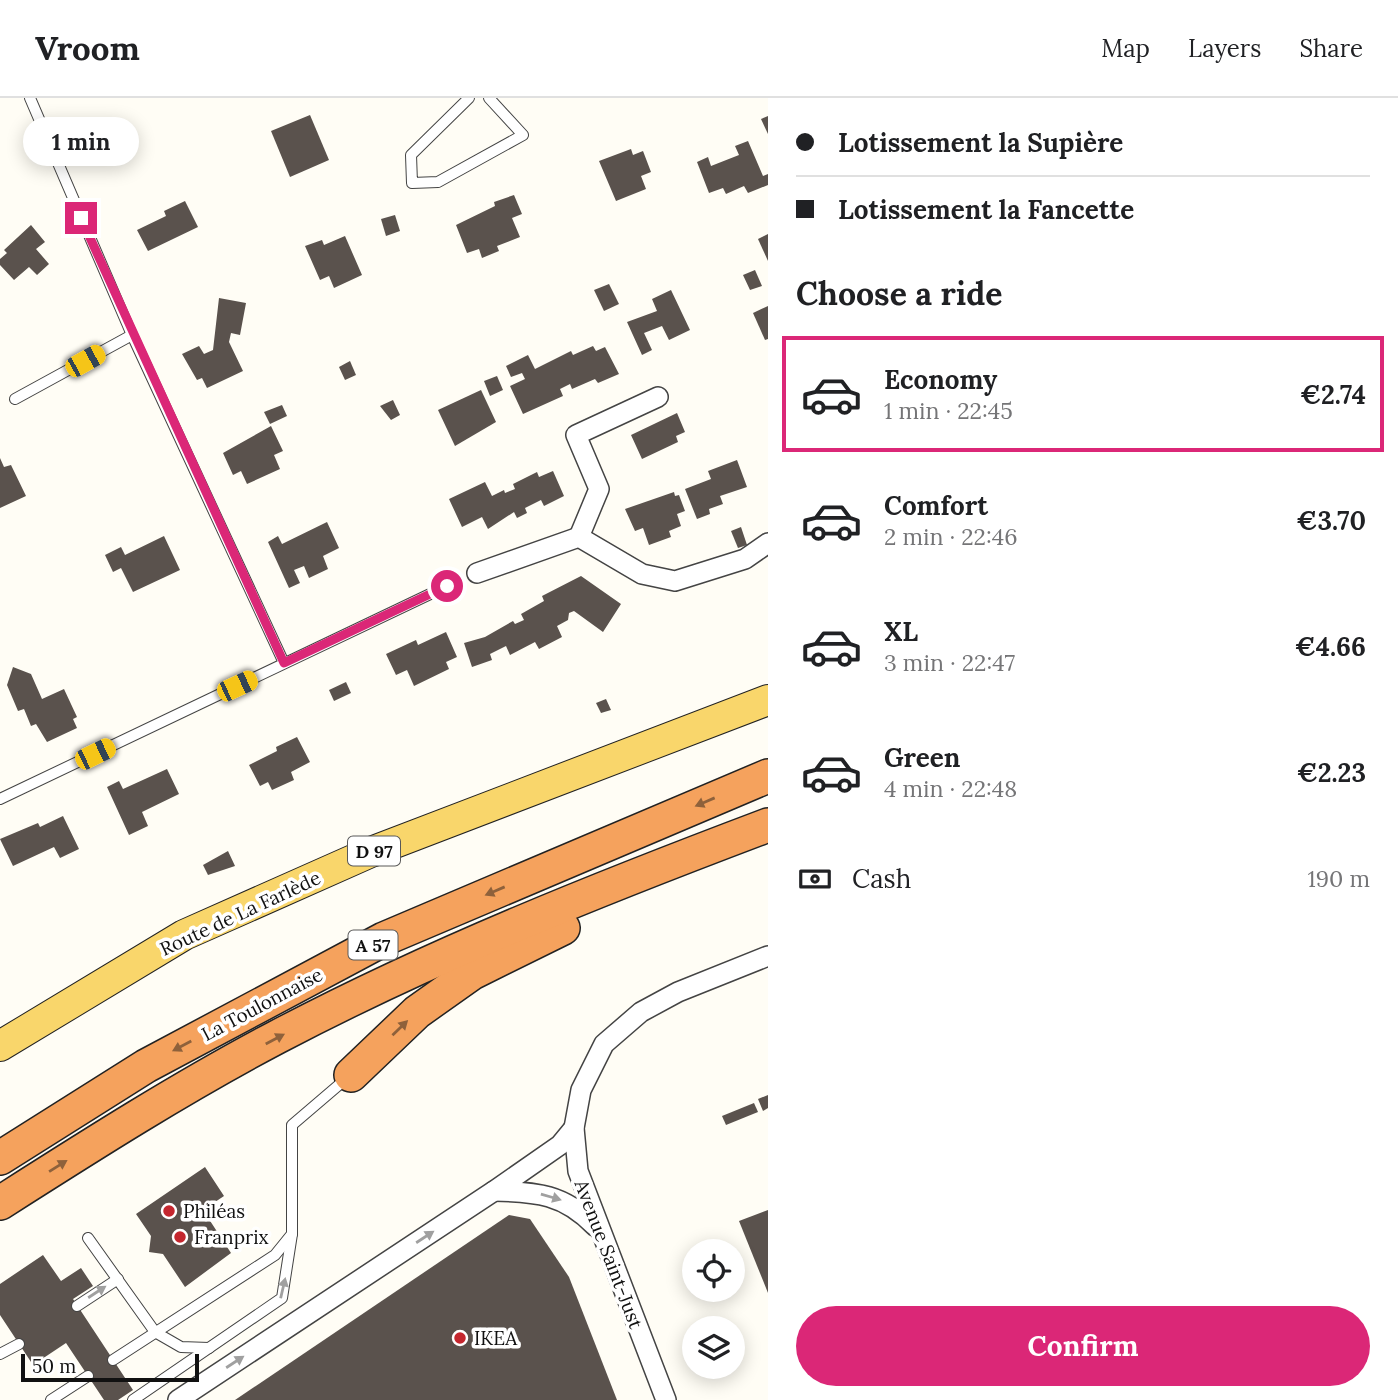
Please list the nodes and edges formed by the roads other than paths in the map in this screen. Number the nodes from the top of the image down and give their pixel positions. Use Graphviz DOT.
graph roads {
  1 [pos="30,98"];
  2 [pos="469,98"];
  3 [pos="489,98"];
  4 [pos="132,335"];
  5 [pos="658,397"];
  6 [pos="15,399"];
  7 [pos="579,537"];
  8 [pos="768,543"];
  9 [pos="477,573"];
  10 [pos="447,586"];
  11 [pos="284,663"];
  12 [pos="768,700"];
  13 [pos="768,776"];
  14 [pos="0,799"];
  15 [pos="768,825"];
  16 [pos="768,837"];
  17 [pos="768,956"];
  18 [pos="0,1046"];
  19 [pos="351,1075"];
  20 [pos="574,1128"];
  21 [pos="0,1157"];
  22 [pos="494,1191"];
  23 [pos="0,1203"];
  24 [pos="598,1229"];
  25 [pos="292,1234"];
  26 [pos="88,1238"];
  27 [pos="118,1279"];
  28 [pos="77,1306"];
  29 [pos="155,1332"];
  30 [pos="19,1344"];
  31 [pos="209,1348"];
  32 [pos="0,1353"];
  33 [pos="113,1360"];
  34 [pos="88,1376"];
  35 [pos="51,1400"];
  36 [pos="133,1400"];
  37 [pos="178,1400"];
  38 [pos="666,1400"];
  1 -- 4 [label="lane"];
  2 -- 3 [label="lane"];
  4 -- 6 [label="lane"];
  4 -- 11 [label="lane"];
  5 -- 7 [label="street"];
  7 -- 8 [label="street"];
  7 -- 9 [label="street"];
  10 -- 11 [label="lane"];
  11 -- 14 [label="lane"];
  12 -- 18 [label="main road, Route de La Farlède / D 97"];
  13 -- 21 [label="highway, La Toulonnaise / A 57, one-way"];
  23 -- 15 [label="highway, La Toulonnaise / A 57, one-way"];
  19 -- 16 [label="highway, one-way"];
  17 -- 20 [label="street, Avenue Saint-Just"];
  19 -- 25 [label="lane"];
  20 -- 22 [label="street"];
  20 -- 24 [label="street, Avenue Saint-Just"];
  22 -- 24 [label="street, one-way"];
  37 -- 22 [label="street, one-way"];
  24 -- 38 [label="street, Avenue Saint-Just"];
  25 -- 29 [label="lane"];
  31 -- 25 [label="lane, one-way"];
  26 -- 27 [label="lane"];
  28 -- 27 [label="lane, one-way"];
  27 -- 29 [label="lane"];
  29 -- 31 [label="lane"];
  29 -- 33 [label="lane"];
  30 -- 32 [label="lane"];
  31 -- 36 [label="lane"];
  34 -- 35 [label="lane"];
}
